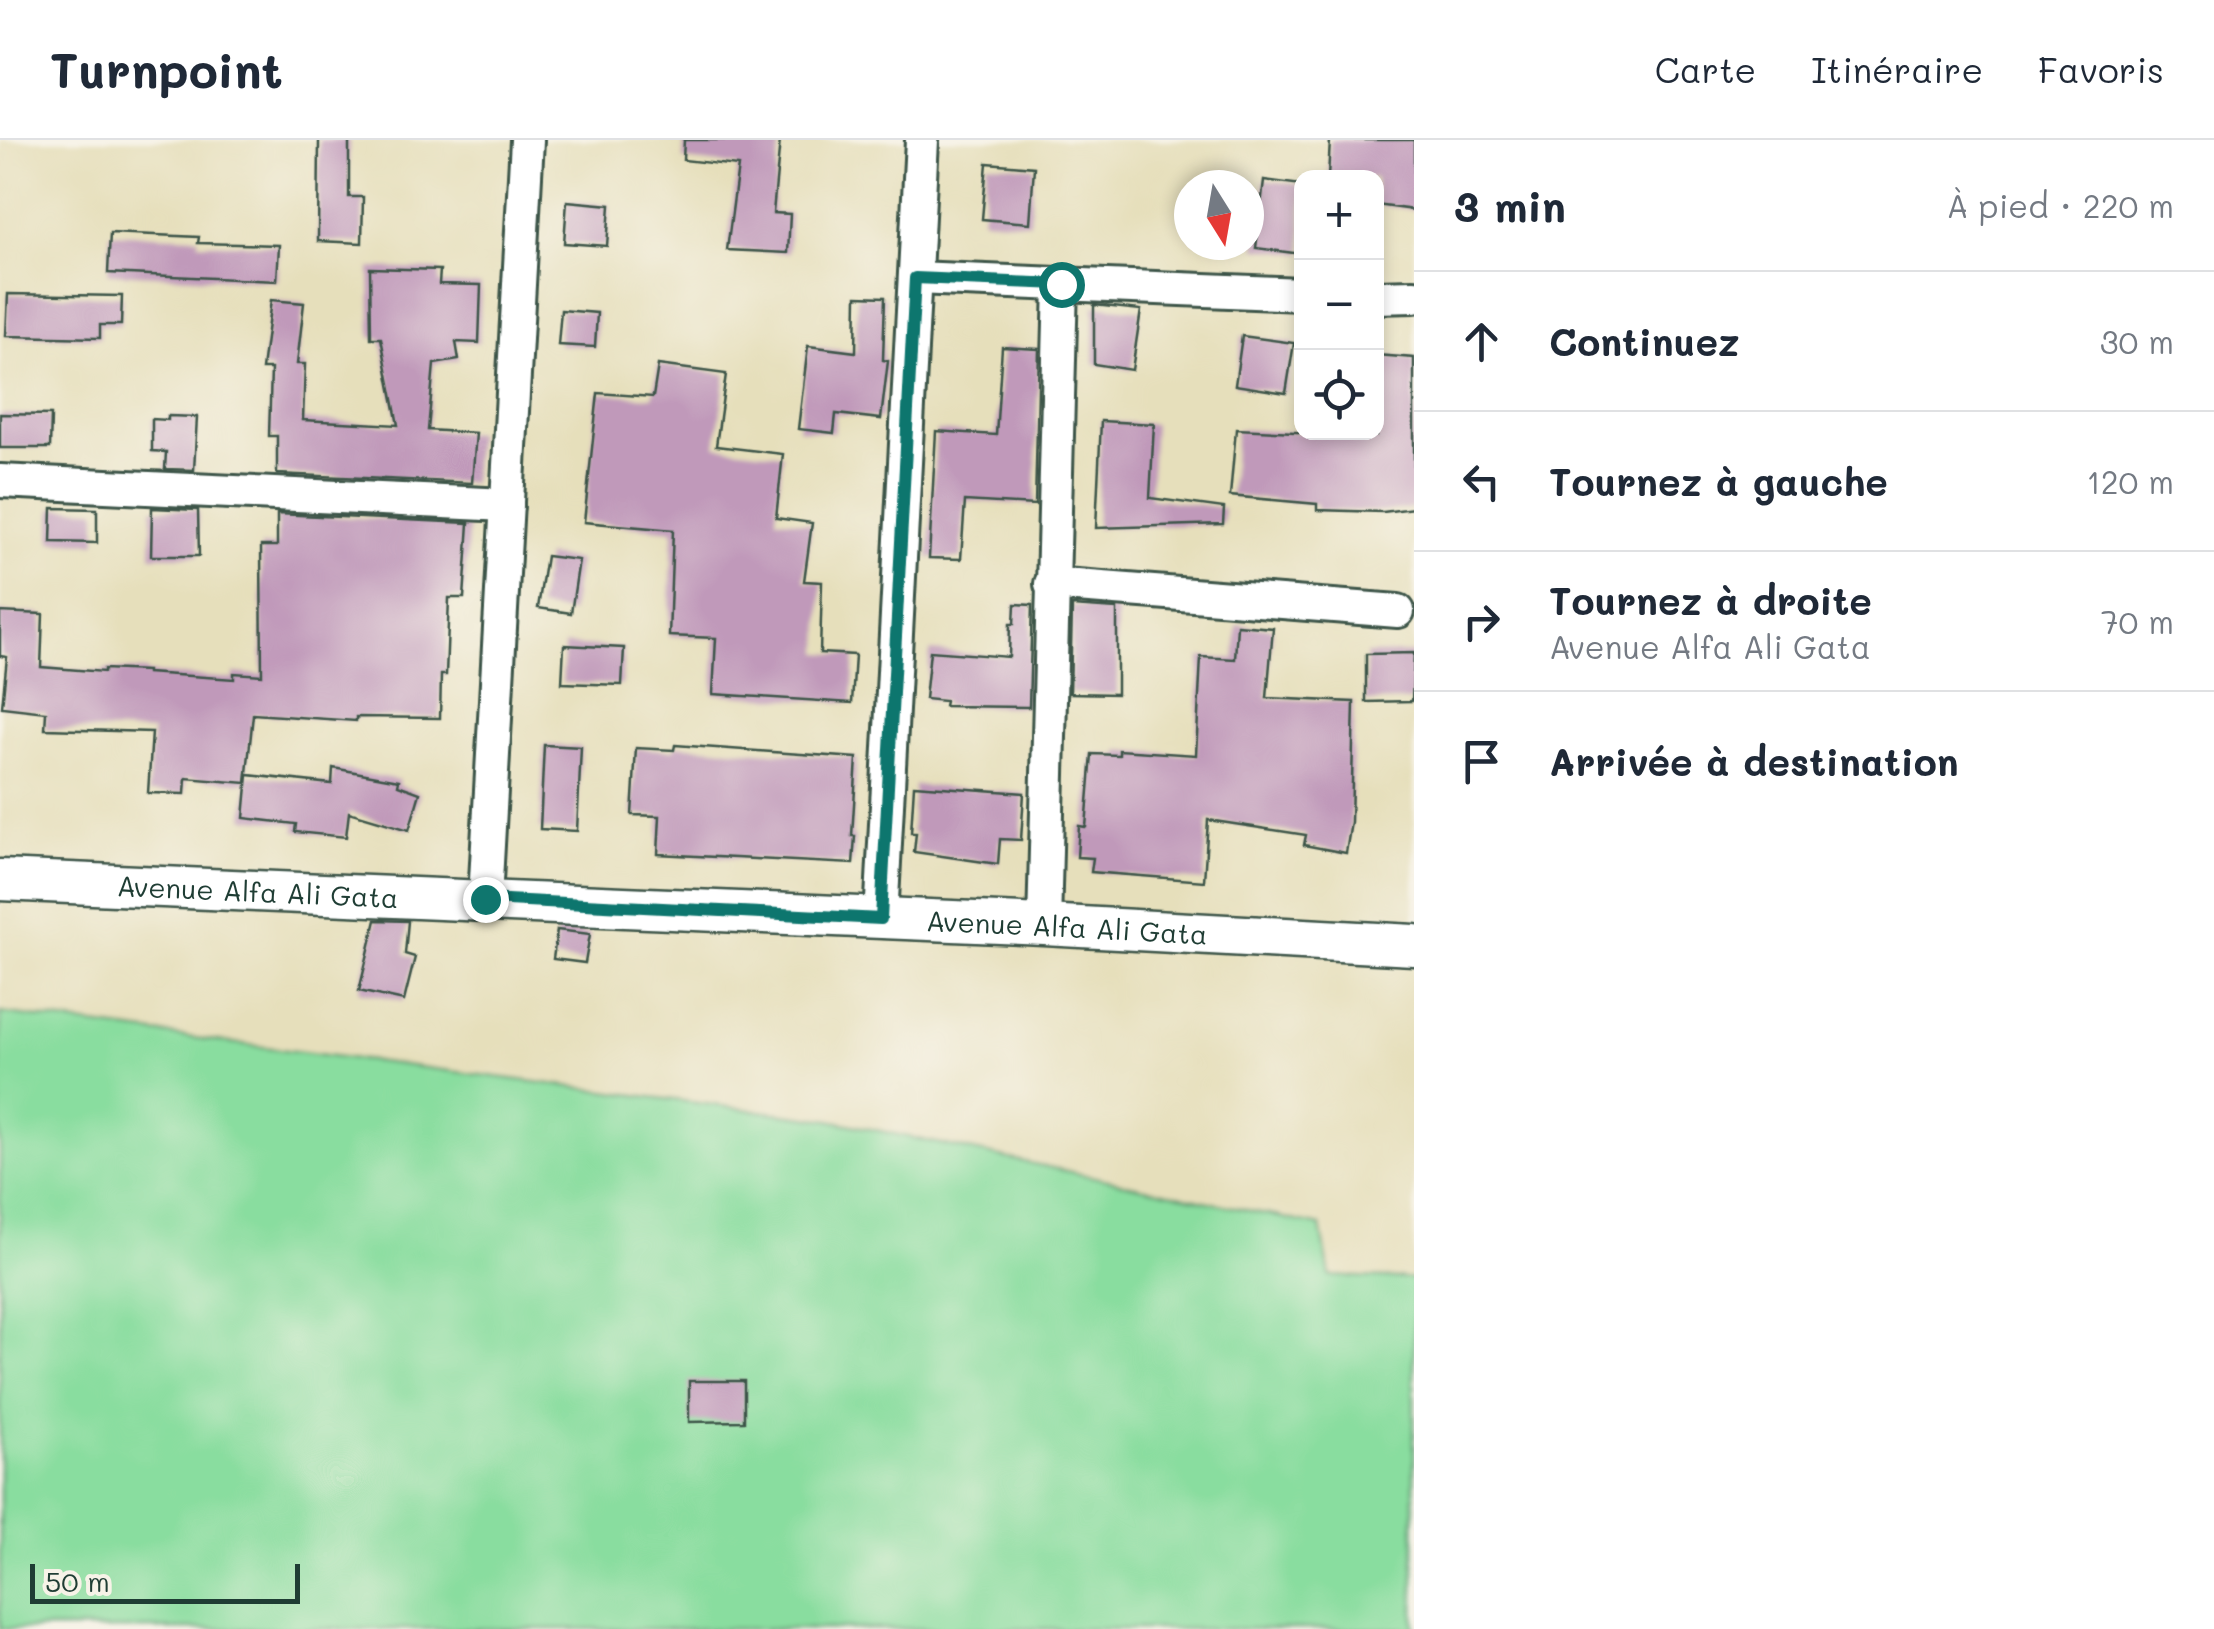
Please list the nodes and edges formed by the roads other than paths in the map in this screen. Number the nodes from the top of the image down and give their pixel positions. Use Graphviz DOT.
graph roads {
  1 [pos="527,140"];
  2 [pos="922,140"];
  3 [pos="915,278"];
  4 [pos="1061,284"];
  5 [pos="1294,294"];
  6 [pos="1384,296"];
  7 [pos="1414,296"];
  8 [pos="0,480"];
  9 [pos="507,505"];
  10 [pos="1051,584"];
  11 [pos="1398,611"];
  12 [pos="0,880"];
  13 [pos="485,899"];
  14 [pos="881,919"];
  15 [pos="1044,925"];
  16 [pos="1414,945"];
  1 -- 9 [label="street"];
  2 -- 3 [label="street"];
  3 -- 4 [label="street"];
  3 -- 14 [label="street"];
  4 -- 5 [label="street"];
  4 -- 10 [label="street"];
  6 -- 7 [label="street"];
  8 -- 9 [label="street"];
  9 -- 13 [label="street"];
  10 -- 11 [label="street"];
  10 -- 15 [label="street"];
  12 -- 13 [label="street, Avenue Alfa Ali Gata"];
  13 -- 14 [label="street, Avenue Alfa Ali Gata"];
  14 -- 15 [label="street, Avenue Alfa Ali Gata"];
  15 -- 16 [label="street, Avenue Alfa Ali Gata"];
}
